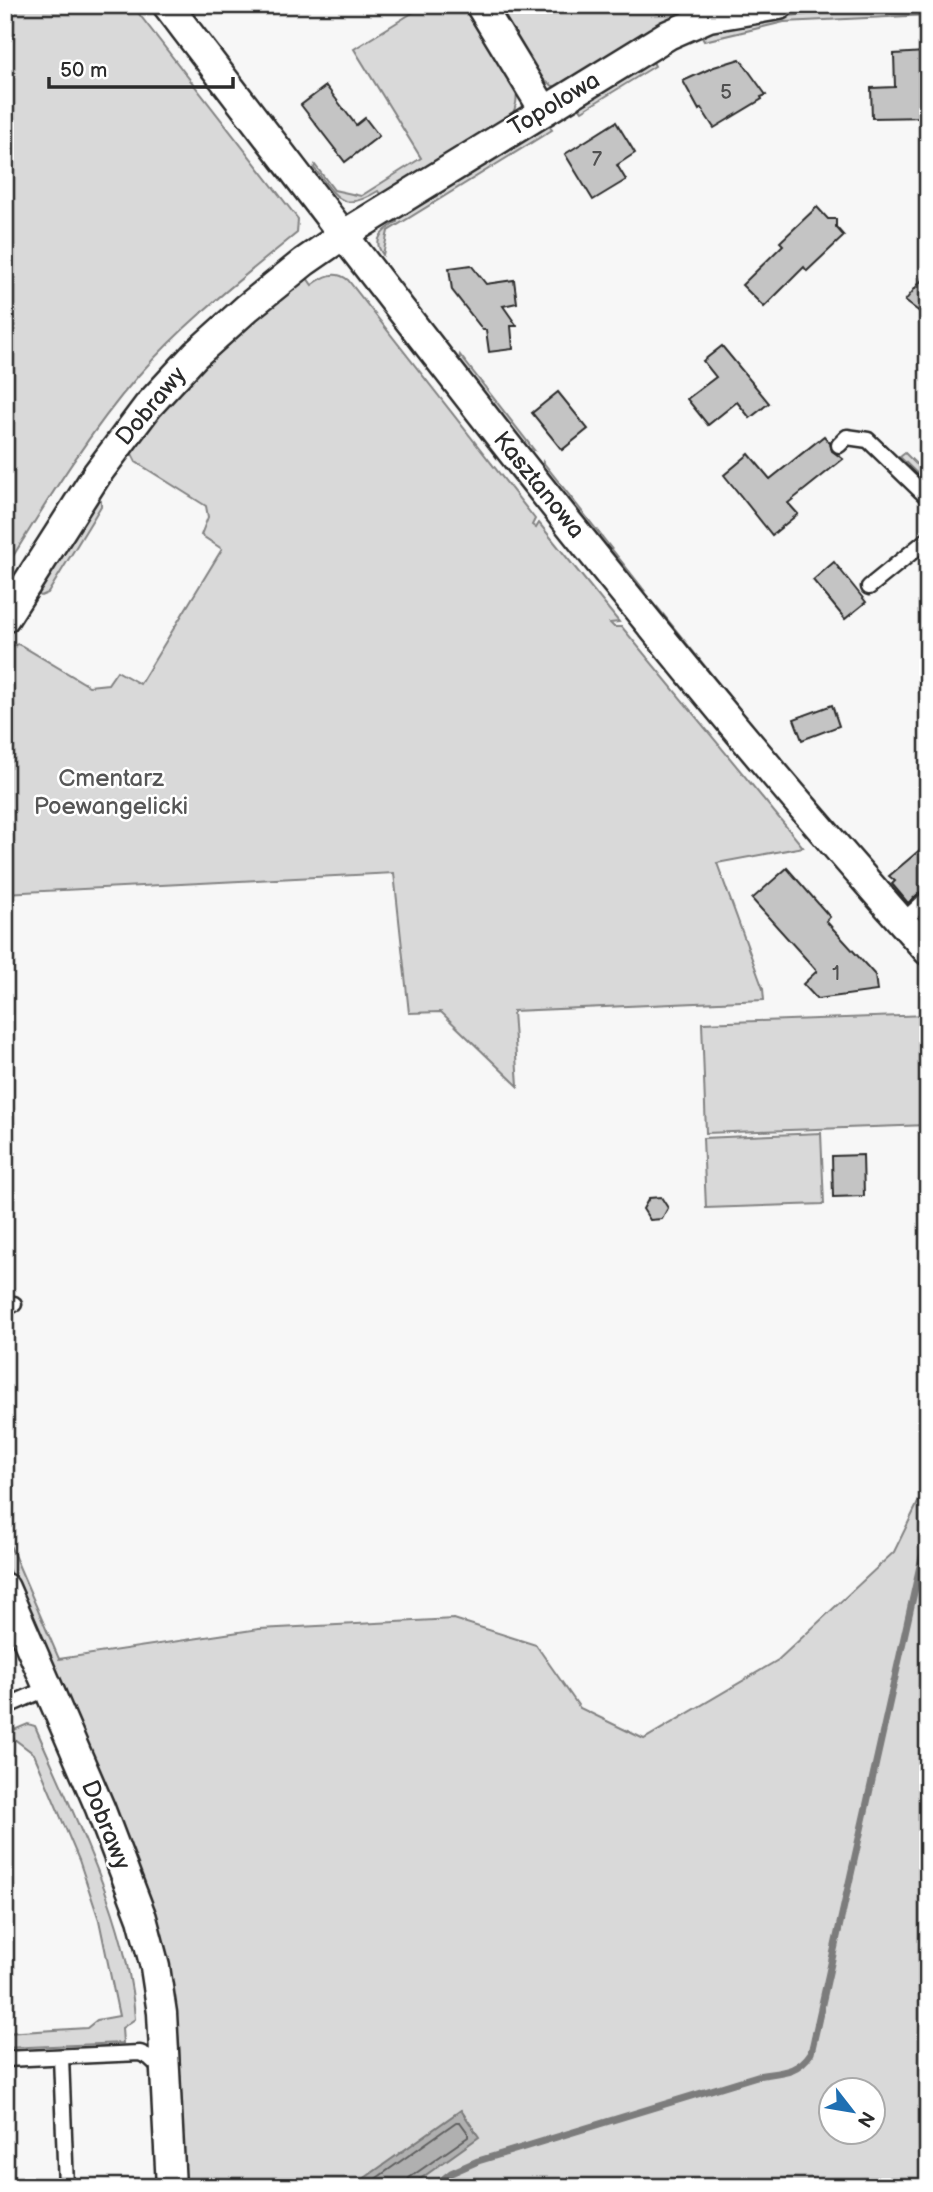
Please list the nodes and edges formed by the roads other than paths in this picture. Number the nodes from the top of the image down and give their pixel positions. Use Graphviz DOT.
graph roads {
  1 [pos="167,5"];
  2 [pos="480,5"];
  3 [pos="779,5"];
  4 [pos="544,110"];
  5 [pos="343,235"];
  6 [pos="839,445"];
  7 [pos="928,498"];
  8 [pos="928,540"];
  9 [pos="869,587"];
  10 [pos="5,618"];
  11 [pos="928,898"];
  12 [pos="902,922"];
  13 [pos="928,951"];
  14 [pos="5,1588"];
  15 [pos="48,1688"];
  16 [pos="5,1707"];
  17 [pos="61,2057"];
  18 [pos="5,2059"];
  19 [pos="165,2073"];
  20 [pos="66,2187"];
  21 [pos="163,2187"];
  22 [pos="171,2187"];
  1 -- 5 [label="street, Kasztanowa"];
  2 -- 4 [label="street"];
  3 -- 4 [label="street, Topolowa"];
  4 -- 5 [label="street, Topolowa"];
  5 -- 10 [label="street, Dobrawy"];
  5 -- 12 [label="street, Kasztanowa"];
  6 -- 7 [label="lane"];
  8 -- 9 [label="lane"];
  11 -- 12 [label="lane"];
  12 -- 13 [label="street, Kasztanowa"];
  14 -- 15 [label="street, Dobrawy"];
  15 -- 16 [label="lane"];
  15 -- 19 [label="street, Dobrawy"];
  17 -- 18 [label="lane"];
  17 -- 19 [label="lane"];
  17 -- 20 [label="lane"];
  19 -- 22 [label="street, Dobrawy"];
  21 -- 22 [label="lane, Dobrawy"];
}
